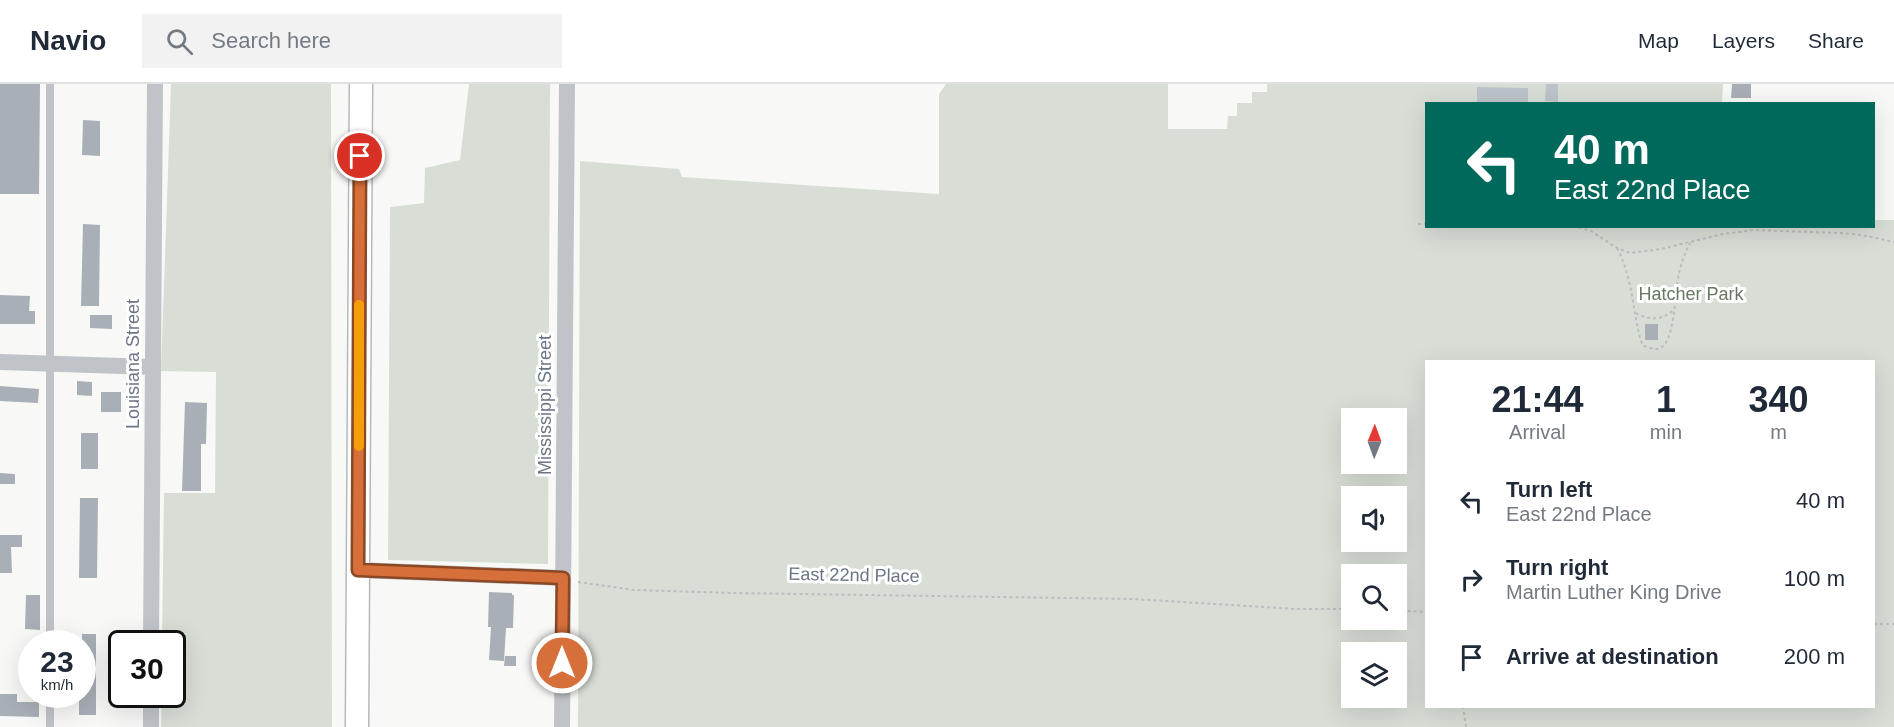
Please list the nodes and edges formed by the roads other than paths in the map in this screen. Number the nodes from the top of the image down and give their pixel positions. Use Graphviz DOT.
graph roads {
  1 [pos="50,84"];
  2 [pos="155,84"];
  3 [pos="361,84"];
  4 [pos="567,84"];
  5 [pos="0,362"];
  6 [pos="51,364"];
  7 [pos="152,367"];
  8 [pos="358,570"];
  9 [pos="563,578"];
  10 [pos="50,630"];
  11 [pos="151,630"];
  12 [pos="50,708"];
  13 [pos="151,708"];
  14 [pos="50,727"];
  15 [pos="151,727"];
  16 [pos="357,727"];
  17 [pos="562,727"];
  1 -- 6 [label="lane"];
  2 -- 7 [label="street, Louisiana Street"];
  3 -- 8 [label="main road"];
  4 -- 9 [label="street, Mississippi Street"];
  5 -- 6 [label="street"];
  6 -- 7 [label="street"];
  6 -- 10 [label="lane"];
  7 -- 11 [label="street, Louisiana Street"];
  8 -- 9 [label="street"];
  8 -- 16 [label="main road"];
  9 -- 17 [label="street, Mississippi Street"];
  12 -- 14 [label="lane"];
  13 -- 15 [label="street"];
}
